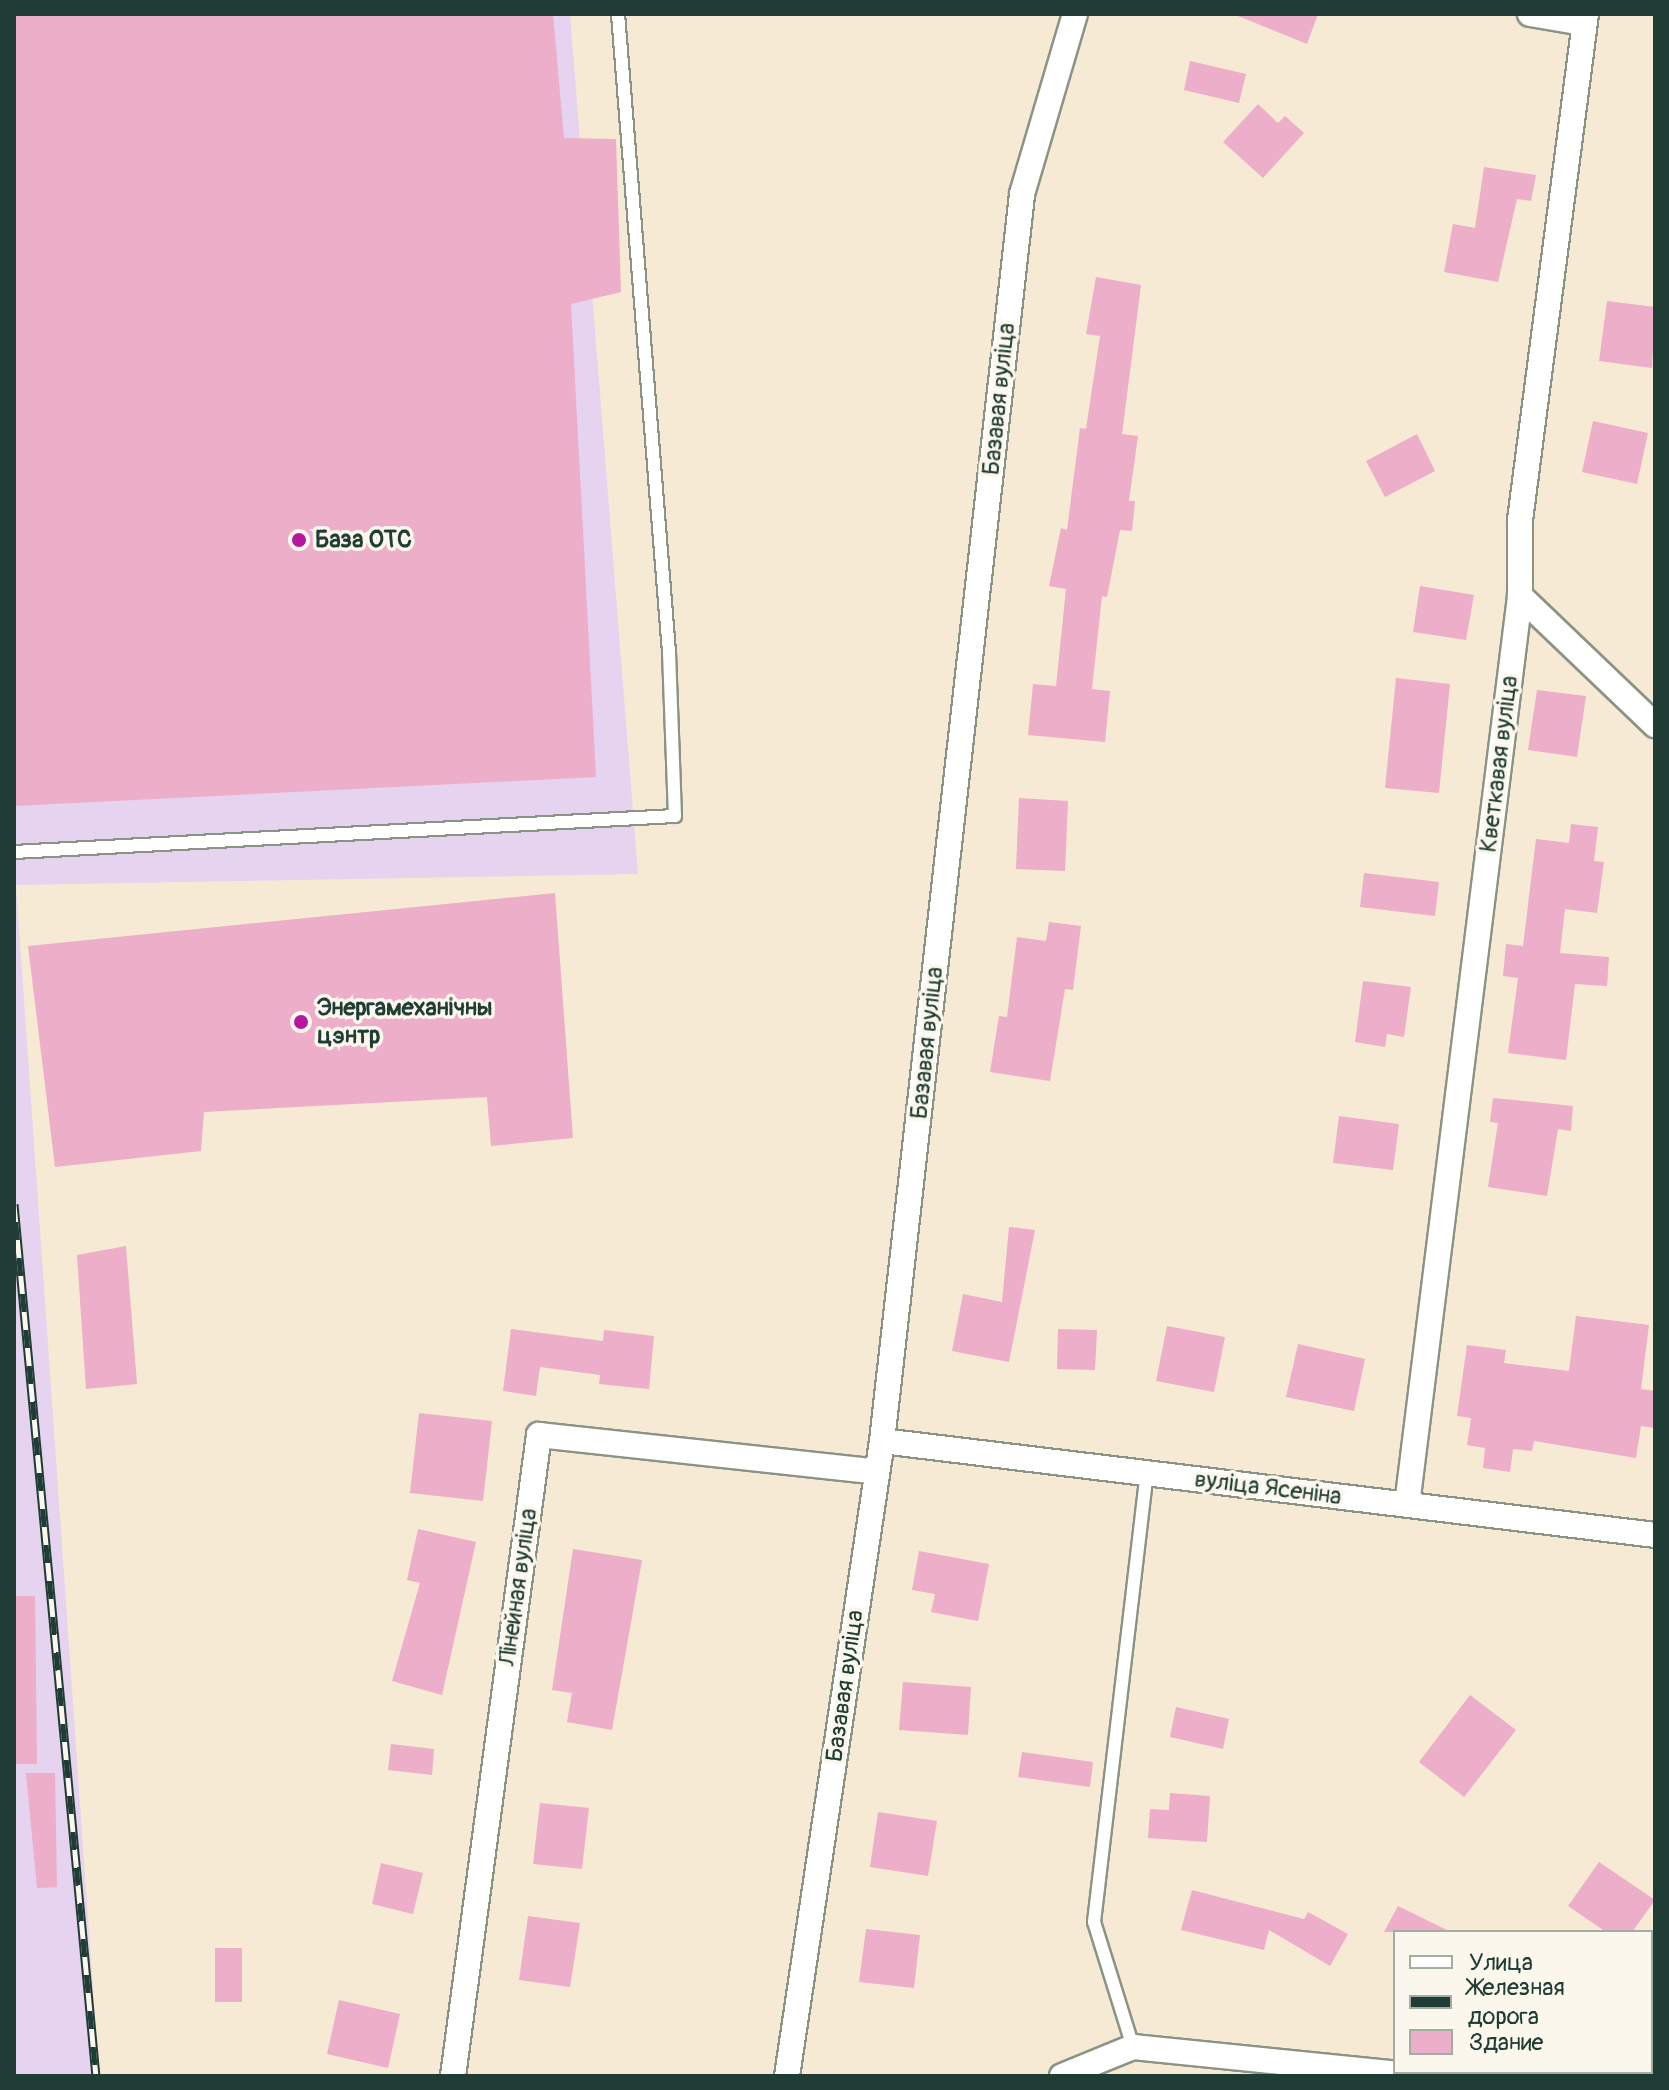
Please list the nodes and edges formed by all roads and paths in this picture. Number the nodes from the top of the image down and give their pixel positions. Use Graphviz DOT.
graph roads {
  1 [pos="618,14"];
  2 [pos="1075,14"];
  3 [pos="1530,14"];
  4 [pos="1585,18"];
  5 [pos="1520,596"];
  6 [pos="1655,725"];
  7 [pos="14,852"];
  8 [pos="882,1441"];
  9 [pos="877,1472"];
  10 [pos="1147,1473"];
  11 [pos="1407,1505"];
  12 [pos="1655,1535"];
  13 [pos="1133,2047"];
  14 [pos="1393,2074"];
  15 [pos="453,2076"];
  16 [pos="787,2076"];
  17 [pos="1062,2076"];
  1 -- 7 [label="lane"];
  2 -- 8 [label="street, Базавая вуліца"];
  3 -- 4 [label="street"];
  4 -- 5 [label="street, Кветкавая вуліца"];
  5 -- 6 [label="street"];
  5 -- 11 [label="street, Кветкавая вуліца"];
  8 -- 9 [label="street, Базавая вуліца"];
  8 -- 10 [label="street, вуліца Ясеніна"];
  9 -- 15 [label="street, Лінейная вуліца"];
  9 -- 16 [label="street, Базавая вуліца"];
  10 -- 11 [label="street, вуліца Ясеніна"];
  10 -- 13 [label="lane"];
  11 -- 12 [label="street, вуліца Ясеніна"];
  13 -- 14 [label="street"];
  13 -- 17 [label="street"];
}
